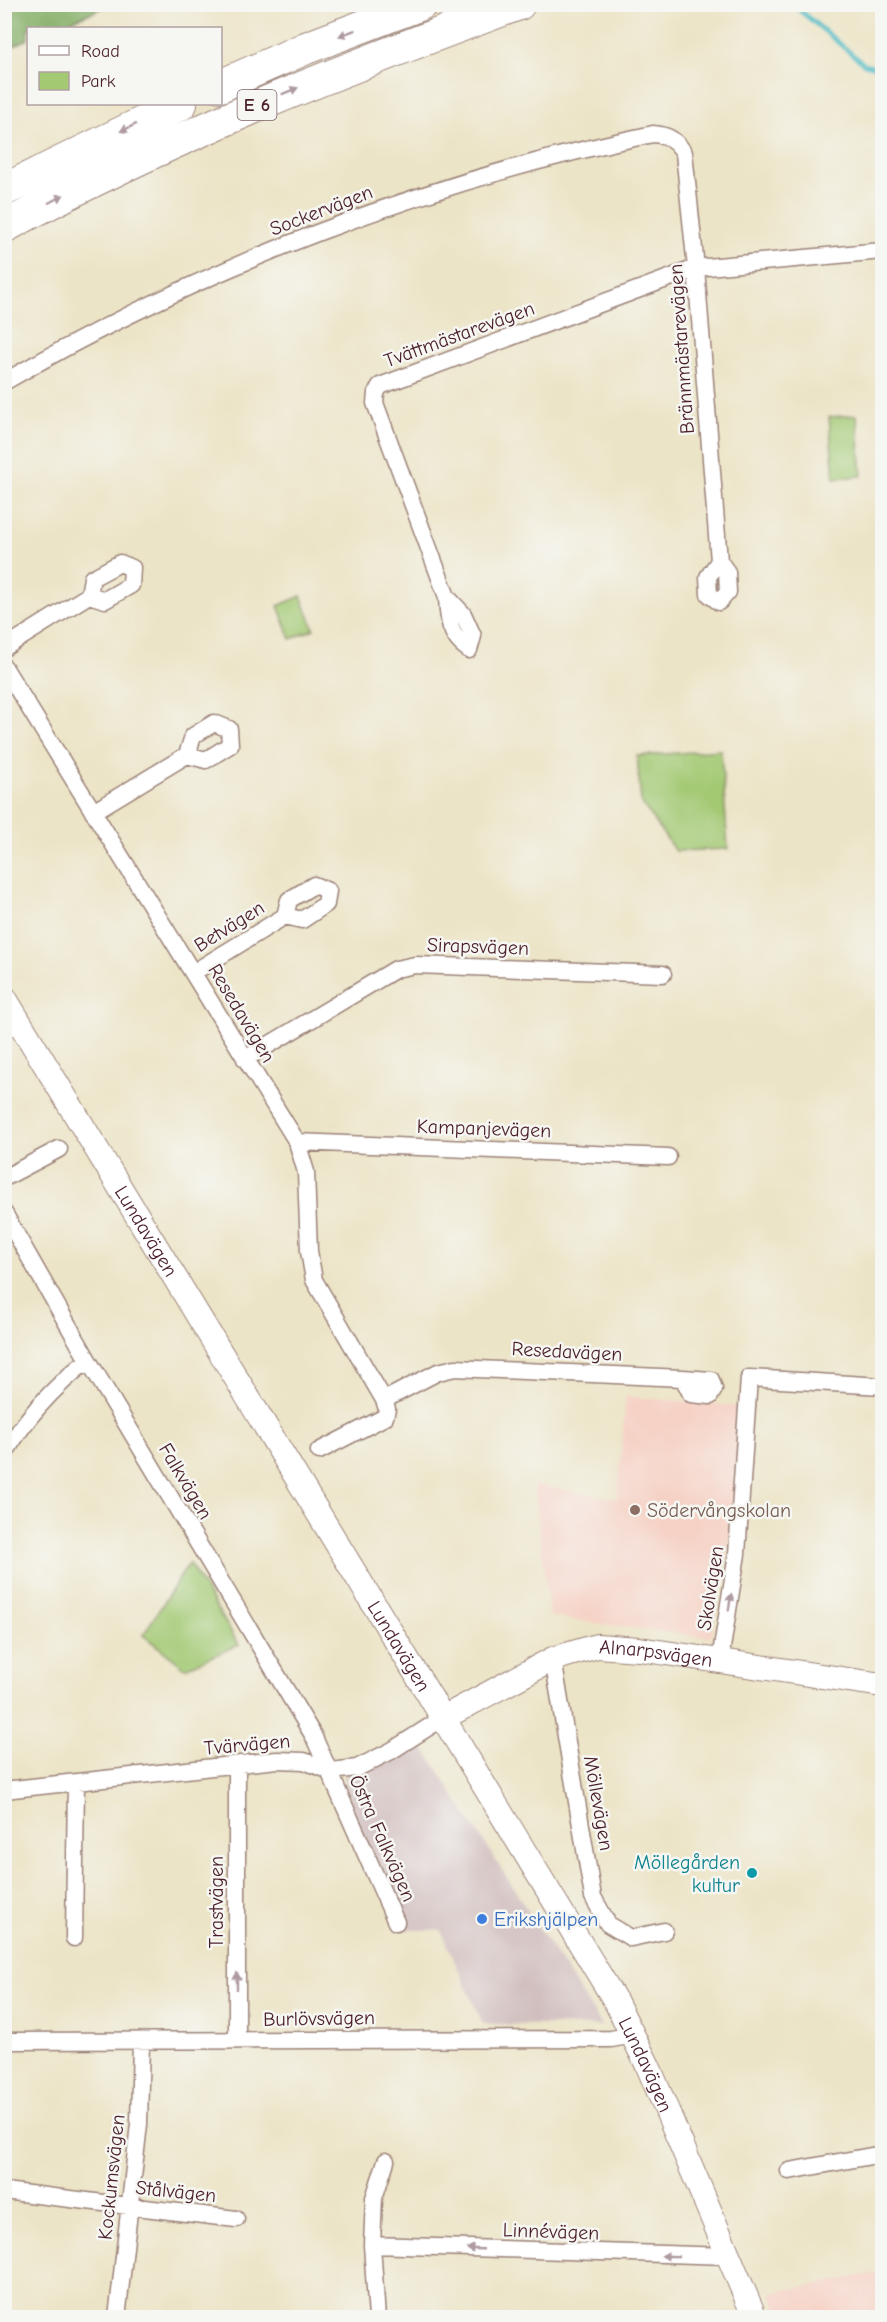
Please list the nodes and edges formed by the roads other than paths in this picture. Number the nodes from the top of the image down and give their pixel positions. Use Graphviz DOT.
graph roads {
  1 [pos="421,4"];
  2 [pos="519,4"];
  3 [pos="222,85"];
  4 [pos="179,105"];
  5 [pos="671,139"];
  6 [pos="4,190"];
  7 [pos="4,227"];
  8 [pos="882,250"];
  9 [pos="696,268"];
  10 [pos="4,382"];
  11 [pos="719,561"];
  12 [pos="89,595"];
  13 [pos="447,597"];
  14 [pos="4,648"];
  15 [pos="4,667"];
  16 [pos="187,755"];
  17 [pos="93,812"];
  18 [pos="285,916"];
  19 [pos="194,972"];
  20 [pos="663,975"];
  21 [pos="4,997"];
  22 [pos="245,1059"];
  23 [pos="297,1142"];
  24 [pos="58,1149"];
  25 [pos="668,1156"];
  26 [pos="4,1178"];
  27 [pos="4,1213"];
  28 [pos="88,1360"];
  29 [pos="683,1378"];
  30 [pos="882,1386"];
  31 [pos="384,1400"];
  32 [pos="320,1451"];
  33 [pos="4,1455"];
  34 [pos="553,1659"];
  35 [pos="720,1660"];
  36 [pos="882,1685"];
  37 [pos="443,1718"];
  38 [pos="237,1765"];
  39 [pos="330,1771"];
  40 [pos="76,1782"];
  41 [pos="4,1790"];
  42 [pos="396,1922"];
  43 [pos="664,1931"];
  44 [pos="74,1938"];
  45 [pos="634,2035"];
  46 [pos="4,2040"];
  47 [pos="237,2040"];
  48 [pos="141,2041"];
  49 [pos="882,2154"];
  50 [pos="386,2162"];
  51 [pos="789,2171"];
  52 [pos="4,2191"];
  53 [pos="130,2207"];
  54 [pos="236,2219"];
  55 [pos="372,2245"];
  56 [pos="729,2256"];
  57 [pos="117,2318"];
  58 [pos="377,2318"];
  59 [pos="755,2318"];
  1 -- 3 [label="highway, E 6, one-way"];
  7 -- 2 [label="highway, E 6, one-way"];
  4 -- 6 [label="highway, one-way"];
  5 -- 9 [label="street, Brännmästarevägen"];
  5 -- 10 [label="street, Sockervägen"];
  8 -- 9 [label="street"];
  9 -- 11 [label="street, Brännmästarevägen"];
  9 -- 13 [label="street, Tvättmästarevägen"];
  12 -- 14 [label="street"];
  15 -- 17 [label="street, Resedavägen"];
  16 -- 17 [label="street"];
  17 -- 19 [label="street, Resedavägen"];
  18 -- 19 [label="street, Betvägen"];
  19 -- 22 [label="street, Resedavägen"];
  20 -- 22 [label="street, Sirapsvägen"];
  21 -- 37 [label="main road, Lundavägen"];
  22 -- 23 [label="street, Resedavägen"];
  23 -- 25 [label="street, Kampanjevägen"];
  23 -- 31 [label="street, Resedavägen"];
  24 -- 26 [label="street"];
  27 -- 28 [label="street, Falkvägen"];
  28 -- 33 [label="street"];
  28 -- 39 [label="street, Falkvägen"];
  29 -- 31 [label="street, Resedavägen"];
  35 -- 30 [label="street, Skolvägen, one-way"];
  31 -- 32 [label="street"];
  34 -- 35 [label="main road, Alnarpsvägen"];
  34 -- 37 [label="main road, Alnarpsvägen"];
  34 -- 43 [label="street, Möllevägen"];
  35 -- 36 [label="main road, Alnarpsvägen"];
  37 -- 39 [label="street, Tvärvägen"];
  37 -- 45 [label="main road, Lundavägen"];
  38 -- 39 [label="street, Tvärvägen"];
  38 -- 40 [label="street, Tvärvägen"];
  47 -- 38 [label="street, Trastvägen, one-way"];
  39 -- 42 [label="street, Östra Falkvägen"];
  40 -- 41 [label="street, Tvärvägen"];
  40 -- 44 [label="street"];
  45 -- 47 [label="street, Burlövsvägen"];
  45 -- 56 [label="main road, Lundavägen"];
  46 -- 48 [label="street, Burlövsvägen"];
  47 -- 48 [label="street, Burlövsvägen"];
  48 -- 53 [label="street, Kockumsvägen"];
  49 -- 51 [label="street"];
  50 -- 55 [label="street"];
  52 -- 53 [label="street, Stålvägen"];
  53 -- 54 [label="street, Stålvägen"];
  53 -- 57 [label="street, Kockumsvägen"];
  56 -- 55 [label="street, Linnévägen, one-way"];
  55 -- 58 [label="street"];
  56 -- 59 [label="main road, Lundavägen"];
}
